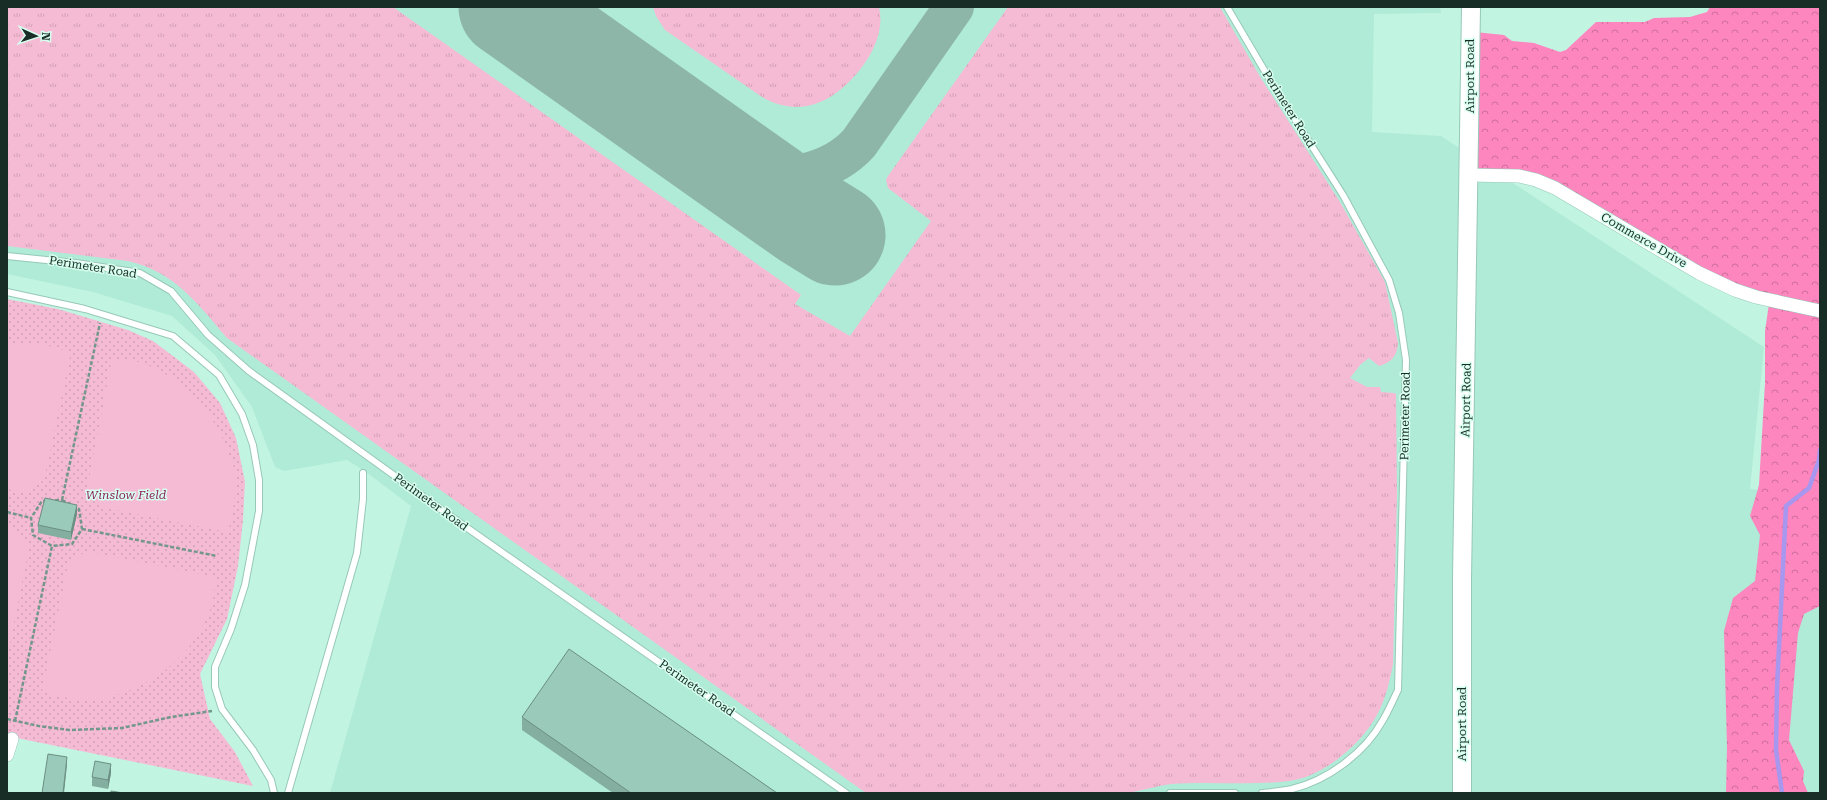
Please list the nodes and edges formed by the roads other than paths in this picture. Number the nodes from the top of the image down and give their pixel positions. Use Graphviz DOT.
graph roads {
  1 [pos="1227,7"];
  2 [pos="1471,7"];
  3 [pos="1469,175"];
  4 [pos="7,256"];
  5 [pos="7,292"];
  6 [pos="1820,311"];
  7 [pos="363,473"];
  8 [pos="12,738"];
  9 [pos="7,755"];
  10 [pos="274,793"];
  11 [pos="288,793"];
  12 [pos="846,793"];
  13 [pos="1170,793"];
  14 [pos="1235,793"];
  15 [pos="1262,793"];
  16 [pos="1462,793"];
  1 -- 15 [label="lane, Perimeter Road"];
  2 -- 3 [label="main road, Airport Road"];
  3 -- 6 [label="street, Commerce Drive"];
  3 -- 16 [label="main road, Airport Road"];
  4 -- 12 [label="lane, Perimeter Road"];
  5 -- 10 [label="lane"];
  7 -- 11 [label="lane"];
  8 -- 9 [label="street"];
  13 -- 14 [label="lane"];
}
